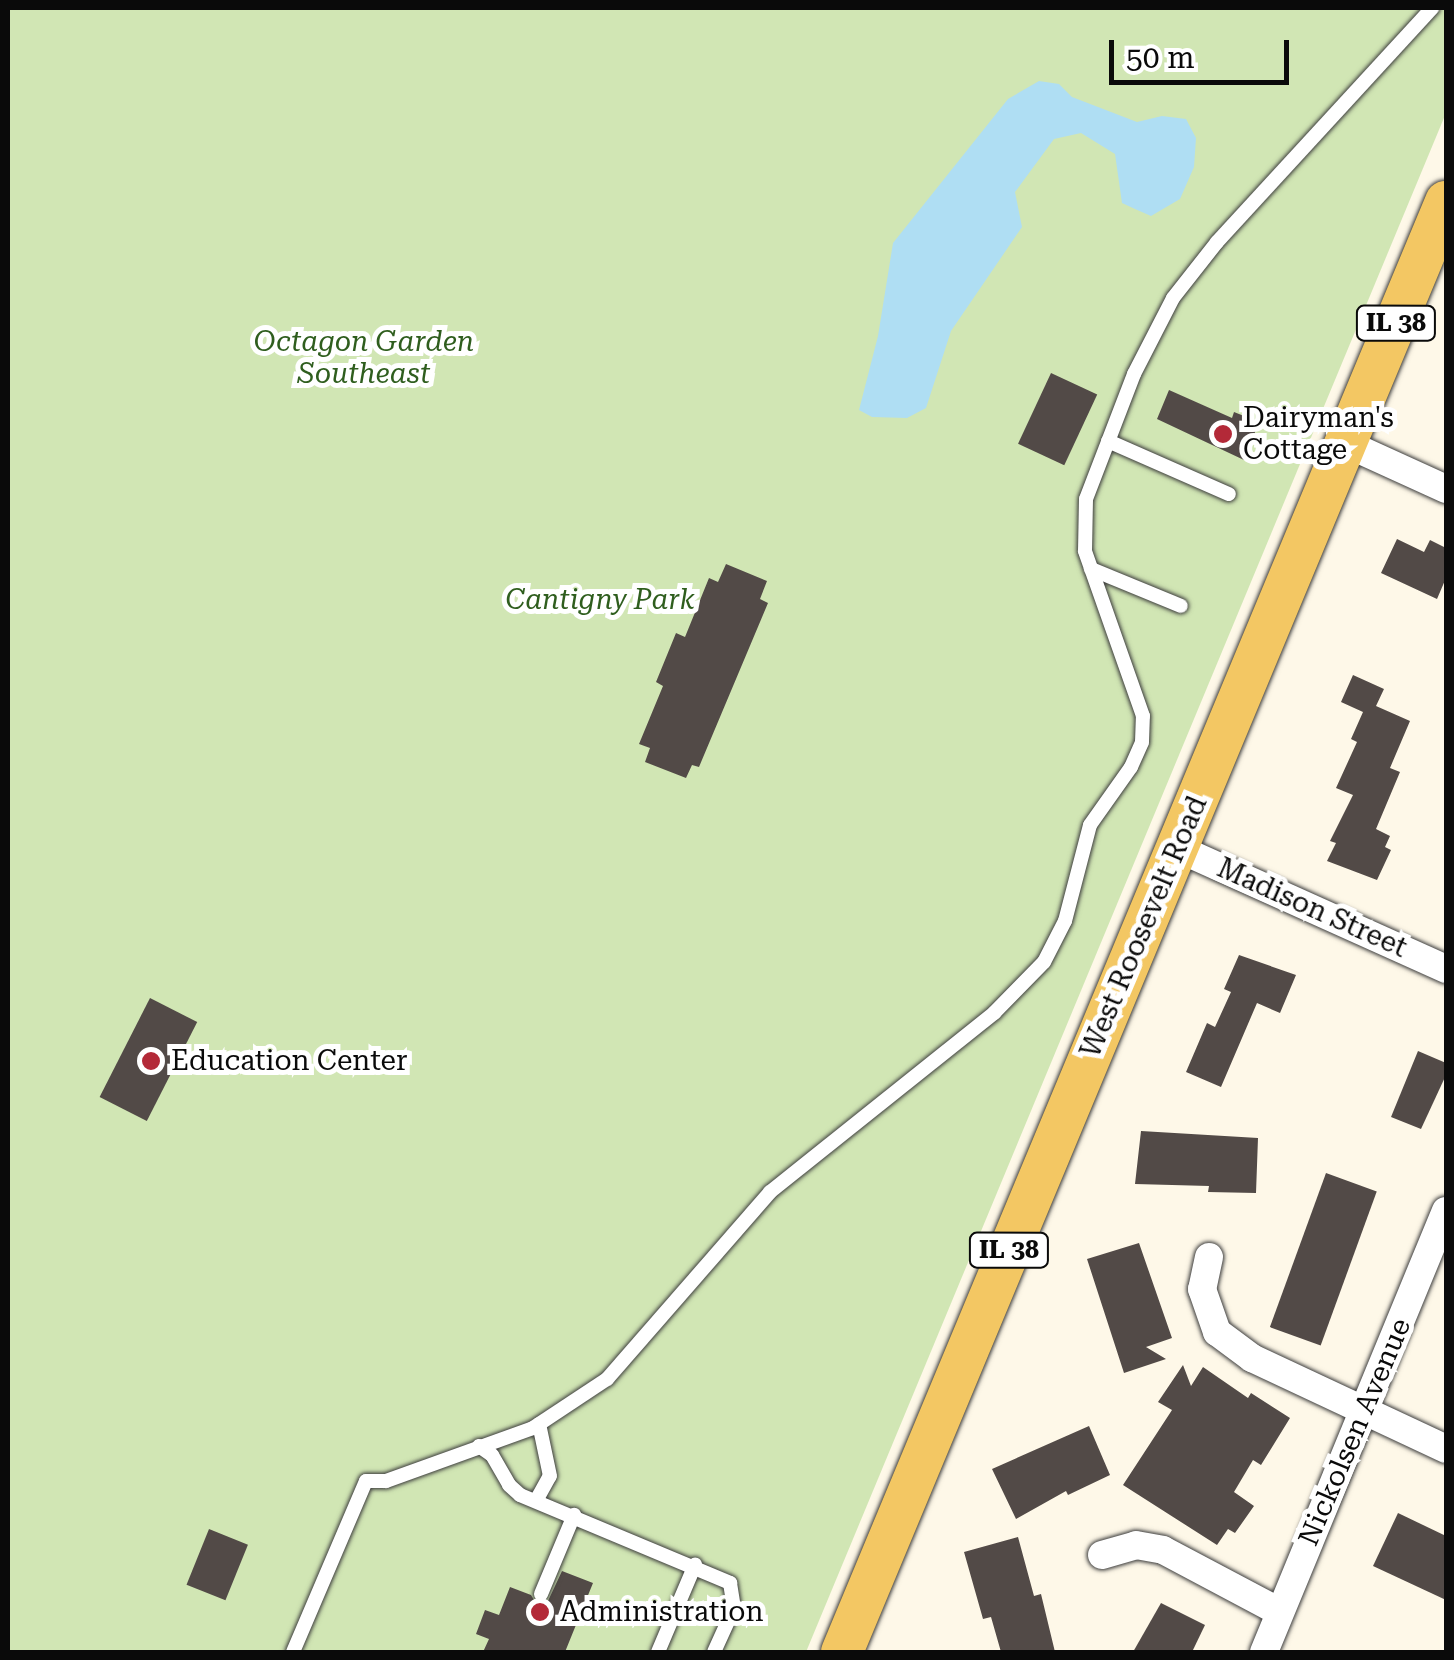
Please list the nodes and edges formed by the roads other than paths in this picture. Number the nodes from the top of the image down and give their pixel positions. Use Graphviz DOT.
graph roads {
  1 [pos="1432,8"];
  2 [pos="1446,202"];
  3 [pos="1108,442"];
  4 [pos="1345,443"];
  5 [pos="1446,489"];
  6 [pos="1230,494"];
  7 [pos="1091,570"];
  8 [pos="1181,606"];
  9 [pos="1177,848"];
  10 [pos="1446,969"];
  11 [pos="1446,1211"];
  12 [pos="1210,1257"];
  13 [pos="1363,1412"];
  14 [pos="539,1424"];
  15 [pos="479,1446"];
  16 [pos="1446,1449"];
  17 [pos="537,1499"];
  18 [pos="574,1514"];
  19 [pos="1102,1555"];
  20 [pos="694,1565"];
  21 [pos="542,1594"];
  22 [pos="1280,1612"];
  23 [pos="293,1652"];
  24 [pos="658,1652"];
  25 [pos="714,1652"];
  26 [pos="842,1652"];
  27 [pos="1264,1652"];
  1 -- 3 [label="lane"];
  2 -- 4 [label="main road, West Roosevelt Road / IL 38"];
  3 -- 6 [label="lane"];
  3 -- 7 [label="lane"];
  4 -- 5 [label="street"];
  4 -- 9 [label="main road, West Roosevelt Road / IL 38"];
  7 -- 8 [label="lane"];
  7 -- 14 [label="lane"];
  9 -- 10 [label="street, Madison Street"];
  9 -- 26 [label="main road, West Roosevelt Road / IL 38"];
  11 -- 13 [label="street, Nickolsen Avenue"];
  12 -- 13 [label="street"];
  13 -- 16 [label="street"];
  13 -- 22 [label="street, Nickolsen Avenue"];
  14 -- 15 [label="lane"];
  14 -- 17 [label="lane"];
  15 -- 17 [label="lane"];
  15 -- 23 [label="lane"];
  17 -- 18 [label="lane"];
  18 -- 20 [label="lane"];
  18 -- 21 [label="lane"];
  19 -- 22 [label="street"];
  20 -- 24 [label="lane"];
  20 -- 25 [label="lane"];
  22 -- 27 [label="street, Nickolsen Avenue"];
}
